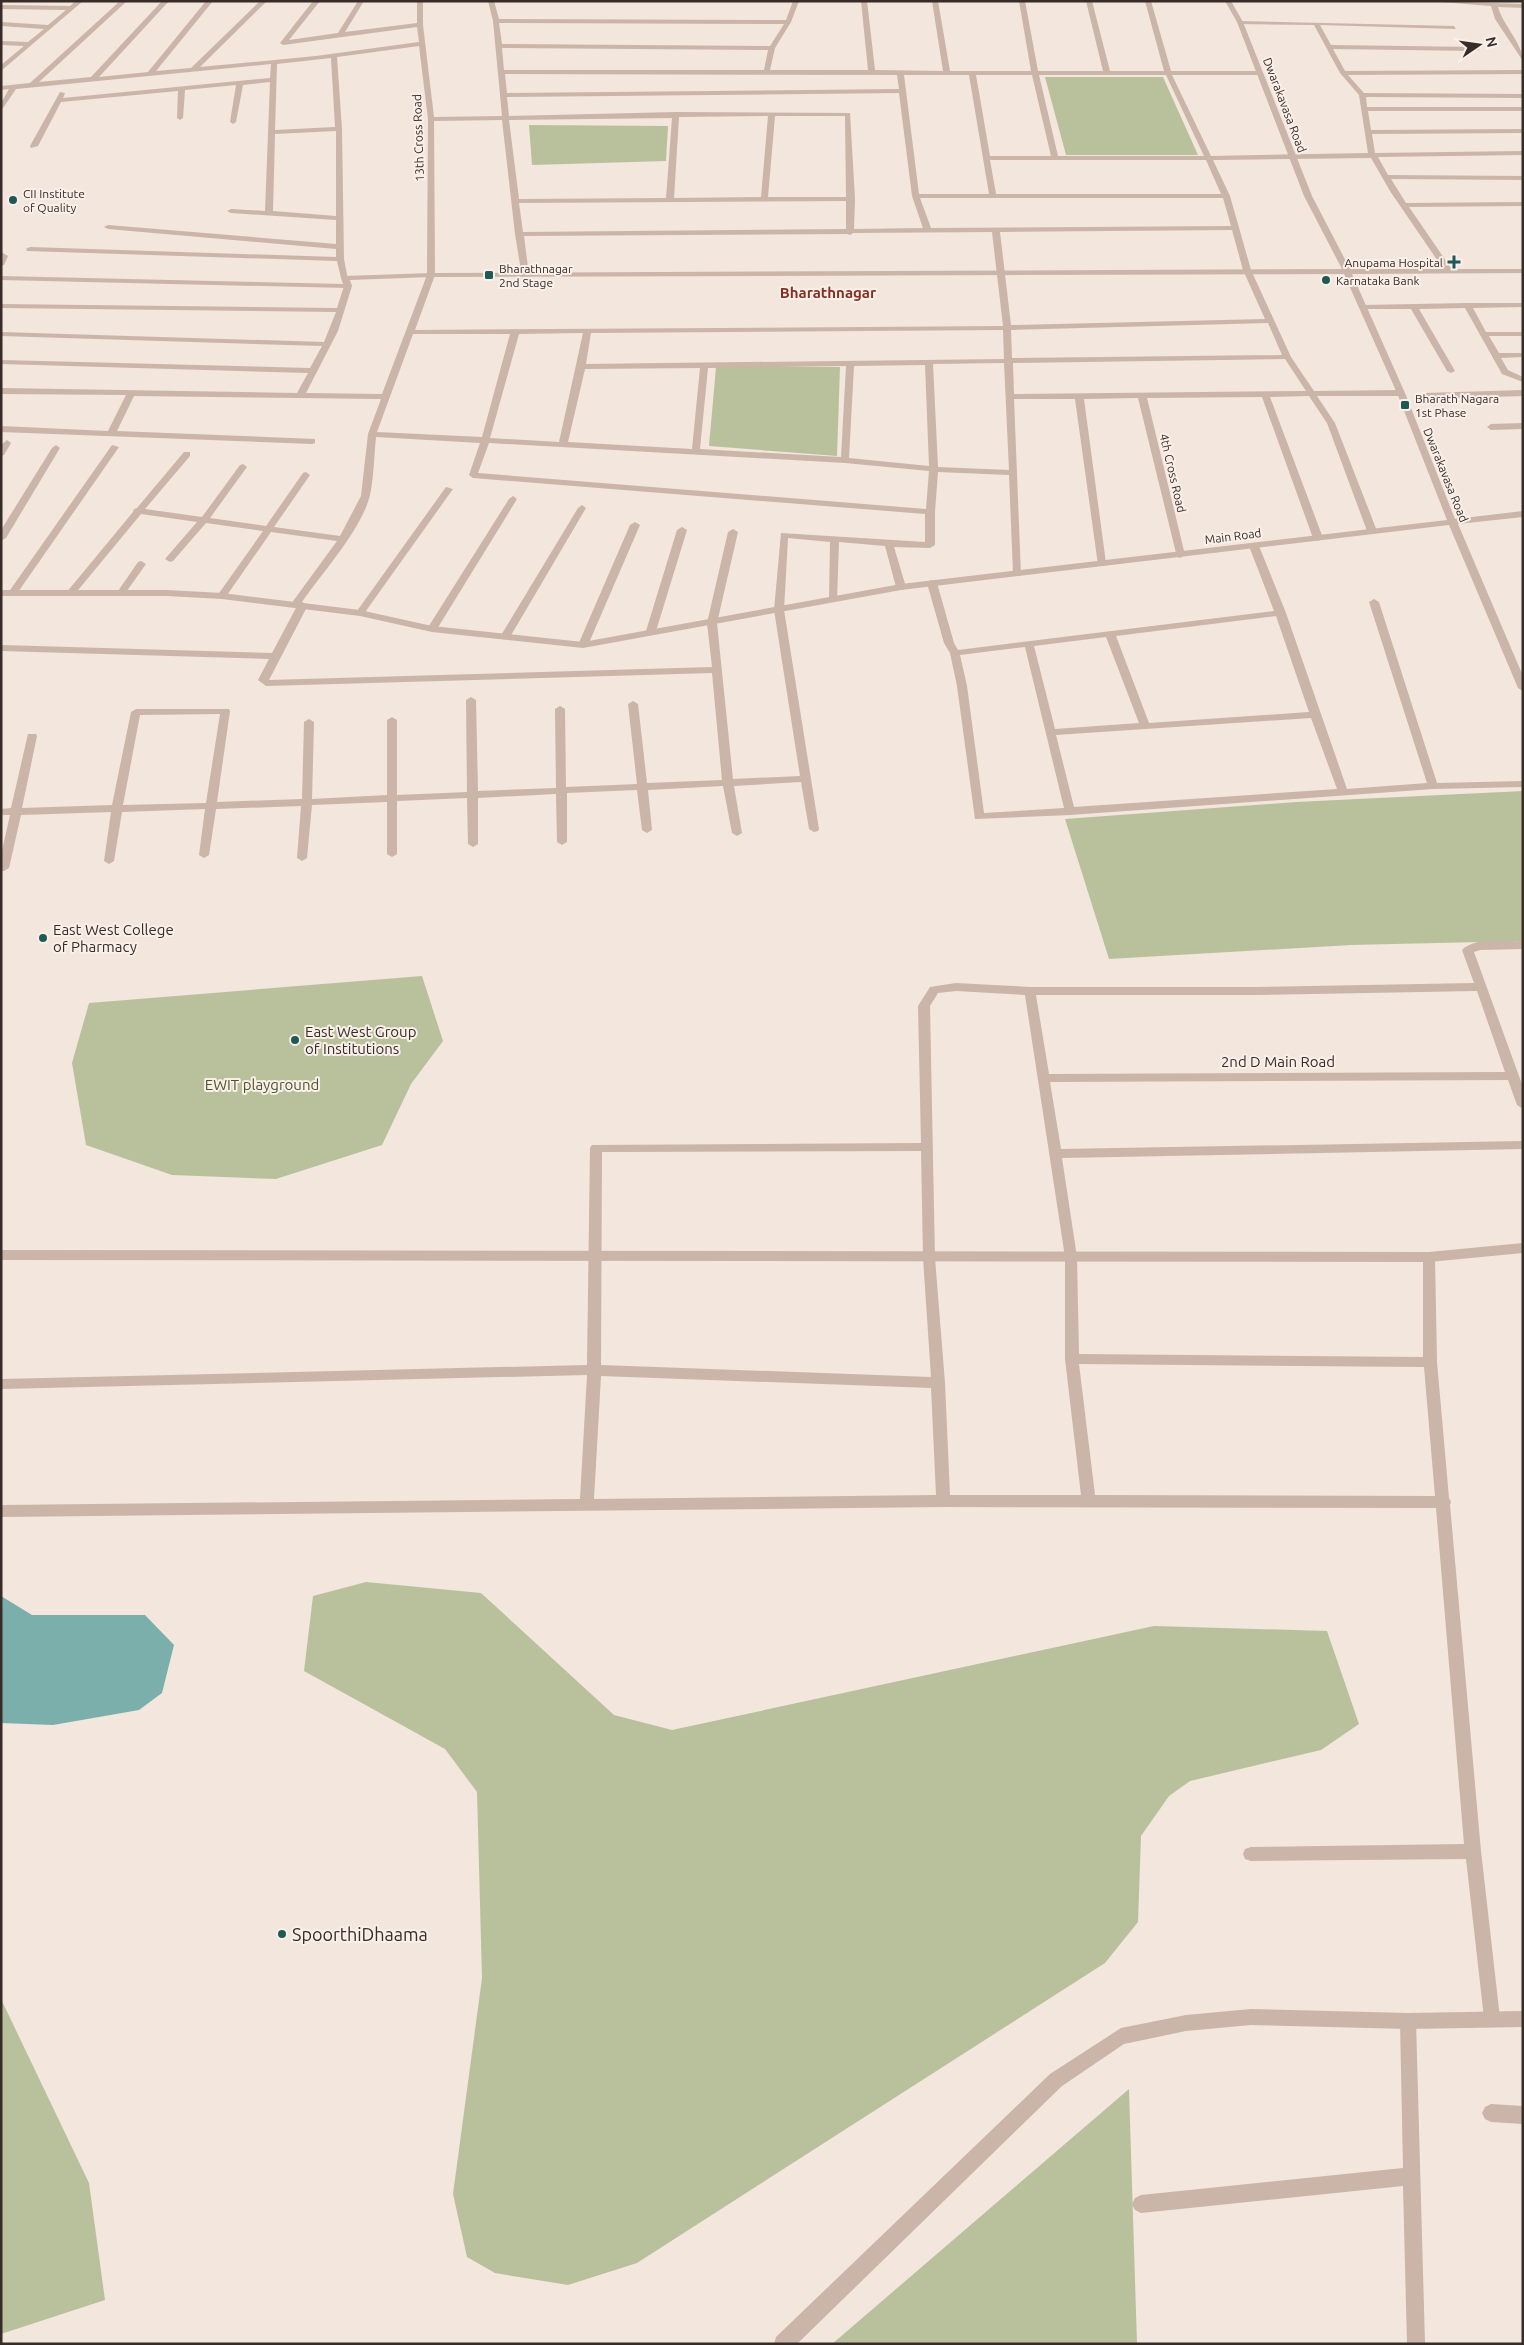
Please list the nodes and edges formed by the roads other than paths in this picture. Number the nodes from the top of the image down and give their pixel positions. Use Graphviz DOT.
graph roads {
  1 [pos="80,1"];
  2 [pos="124,1"];
  3 [pos="166,1"];
  4 [pos="210,1"];
  5 [pos="264,1"];
  6 [pos="317,1"];
  7 [pos="362,1"];
  8 [pos="420,1"];
  9 [pos="492,1"];
  10 [pos="796,1"];
  11 [pos="864,1"];
  12 [pos="935,1"];
  13 [pos="1022,1"];
  14 [pos="1089,1"];
  15 [pos="1148,1"];
  16 [pos="1228,1"];
  17 [pos="1432,1"];
  18 [pos="1494,5"];
  19 [pos="1,6"];
  20 [pos="1523,6"];
  21 [pos="72,8"];
  22 [pos="496,21"];
  23 [pos="788,22"];
  24 [pos="1240,22"];
  25 [pos="1316,23"];
  26 [pos="1,24"];
  27 [pos="420,24"];
  28 [pos="51,27"];
  29 [pos="1454,28"];
  30 [pos="340,35"];
  31 [pos="423,43"];
  32 [pos="1,44"];
  33 [pos="28,44"];
  34 [pos="498,46"];
  35 [pos="1328,47"];
  36 [pos="772,48"];
  37 [pos="1477,49"];
  38 [pos="334,56"];
  39 [pos="1523,59"];
  40 [pos="4,62"];
  41 [pos="274,62"];
  42 [pos="1,69"];
  43 [pos="193,70"];
  44 [pos="767,70"];
  45 [pos="501,72"];
  46 [pos="872,72"];
  47 [pos="900,72"];
  48 [pos="947,72"];
  49 [pos="1107,72"];
  50 [pos="1523,72"];
  51 [pos="972,73"];
  52 [pos="1168,73"];
  53 [pos="1258,73"];
  54 [pos="1343,73"];
  55 [pos="150,74"];
  56 [pos="1035,74"];
  57 [pos="92,80"];
  58 [pos="272,80"];
  59 [pos="67,82"];
  60 [pos="240,83"];
  61 [pos="31,86"];
  62 [pos="14,87"];
  63 [pos="1,88"];
  64 [pos="182,88"];
  65 [pos="903,91"];
  66 [pos="503,95"];
  67 [pos="1362,95"];
  68 [pos="1523,96"];
  69 [pos="59,100"];
  70 [pos="850,103"];
  71 [pos="1,108"];
  72 [pos="1364,109"];
  73 [pos="1523,109"];
  74 [pos="676,114"];
  75 [pos="772,114"];
  76 [pos="180,118"];
  77 [pos="506,118"];
  78 [pos="430,119"];
  79 [pos="232,122"];
  80 [pos="339,129"];
  81 [pos="1523,131"];
  82 [pos="272,132"];
  83 [pos="1368,132"];
  84 [pos="34,146"];
  85 [pos="1523,153"];
  86 [pos="1372,154"];
  87 [pos="1291,156"];
  88 [pos="986,158"];
  89 [pos="1207,158"];
  90 [pos="1055,159"];
  91 [pos="1386,177"];
  92 [pos="1523,178"];
  93 [pos="916,196"];
  94 [pos="993,196"];
  95 [pos="1226,196"];
  96 [pos="851,199"];
  97 [pos="670,200"];
  98 [pos="764,200"];
  99 [pos="515,201"];
  100 [pos="1523,204"];
  101 [pos="1406,206"];
  102 [pos="231,211"];
  103 [pos="269,213"];
  104 [pos="338,218"];
  105 [pos="108,227"];
  106 [pos="1234,228"];
  107 [pos="928,231"];
  108 [pos="996,231"];
  109 [pos="850,233"];
  110 [pos="519,234"];
  111 [pos="341,248"];
  112 [pos="30,249"];
  113 [pos="1,254"];
  114 [pos="340,259"];
  115 [pos="1,263"];
  116 [pos="1248,270"];
  117 [pos="1347,271"];
  118 [pos="1449,271"];
  119 [pos="1523,271"];
  120 [pos="1001,272"];
  121 [pos="431,275"];
  122 [pos="525,275"];
  123 [pos="1,278"];
  124 [pos="346,282"];
  125 [pos="1523,304"];
  126 [pos="1467,305"];
  127 [pos="1,306"];
  128 [pos="1413,306"];
  129 [pos="1363,307"];
  130 [pos="340,310"];
  131 [pos="1270,321"];
  132 [pos="1007,328"];
  133 [pos="587,331"];
  134 [pos="410,332"];
  135 [pos="515,332"];
  136 [pos="1,334"];
  137 [pos="1482,334"];
  138 [pos="1523,334"];
  139 [pos="326,344"];
  140 [pos="1523,355"];
  141 [pos="1495,356"];
  142 [pos="1288,357"];
  143 [pos="1008,360"];
  144 [pos="1,362"];
  145 [pos="929,362"];
  146 [pos="850,363"];
  147 [pos="704,364"];
  148 [pos="581,367"];
  149 [pos="1451,371"];
  150 [pos="312,372"];
  151 [pos="1523,380"];
  152 [pos="1,391"];
  153 [pos="1401,392"];
  154 [pos="1523,394"];
  155 [pos="130,395"];
  156 [pos="1265,395"];
  157 [pos="1311,395"];
  158 [pos="300,396"];
  159 [pos="1079,396"];
  160 [pos="1142,396"];
  161 [pos="1425,396"];
  162 [pos="387,397"];
  163 [pos="1011,397"];
  164 [pos="1523,426"];
  165 [pos="1491,427"];
  166 [pos="1,429"];
  167 [pos="112,432"];
  168 [pos="372,434"];
  169 [pos="312,441"];
  170 [pos="485,442"];
  171 [pos="7,443"];
  172 [pos="563,444"];
  173 [pos="115,447"];
  174 [pos="56,448"];
  175 [pos="696,451"];
  176 [pos="1,453"];
  177 [pos="187,454"];
  178 [pos="845,460"];
  179 [pos="243,466"];
  180 [pos="934,469"];
  181 [pos="1012,472"];
  182 [pos="306,474"];
  183 [pos="449,489"];
  184 [pos="513,499"];
  185 [pos="582,508"];
  186 [pos="138,511"];
  187 [pos="930,512"];
  188 [pos="1522,515"];
  189 [pos="204,520"];
  190 [pos="1452,522"];
  191 [pos="635,525"];
  192 [pos="269,529"];
  193 [pos="682,530"];
  194 [pos="1372,531"];
  195 [pos="733,532"];
  196 [pos="1,538"];
  197 [pos="343,538"];
  198 [pos="1318,538"];
  199 [pos="835,540"];
  200 [pos="889,544"];
  201 [pos="1254,546"];
  202 [pos="1180,555"];
  203 [pos="170,559"];
  204 [pos="1101,563"];
  205 [pos="141,564"];
  206 [pos="1018,573"];
  207 [pos="932,583"];
  208 [pos="901,587"];
  209 [pos="1,593"];
  210 [pos="13,593"];
  211 [pos="70,593"];
  212 [pos="121,593"];
  213 [pos="222,596"];
  214 [pos="832,600"];
  215 [pos="1374,602"];
  216 [pos="299,605"];
  217 [pos="778,610"];
  218 [pos="360,613"];
  219 [pos="1282,613"];
  220 [pos="712,623"];
  221 [pos="432,630"];
  222 [pos="651,631"];
  223 [pos="1110,634"];
  224 [pos="505,637"];
  225 [pos="584,645"];
  226 [pos="1029,645"];
  227 [pos="2,647"];
  228 [pos="955,653"];
  229 [pos="275,656"];
  230 [pos="716,670"];
  231 [pos="1523,688"];
  232 [pos="471,700"];
  233 [pos="633,704"];
  234 [pos="560,709"];
  235 [pos="1313,715"];
  236 [pos="392,720"];
  237 [pos="309,722"];
  238 [pos="1146,727"];
  239 [pos="1051,732"];
  240 [pos="32,736"];
  241 [pos="806,779"];
  242 [pos="728,783"];
  243 [pos="1523,784"];
  244 [pos="1433,786"];
  245 [pos="643,787"];
  246 [pos="563,791"];
  247 [pos="1343,792"];
  248 [pos="474,795"];
  249 [pos="393,799"];
  250 [pos="307,803"];
  251 [pos="211,806"];
  252 [pos="117,809"];
  253 [pos="1,812"];
  254 [pos="16,812"];
  255 [pos="1070,812"];
  256 [pos="814,829"];
  257 [pos="647,830"];
  258 [pos="736,833"];
  259 [pos="562,842"];
  260 [pos="473,844"];
  261 [pos="392,854"];
  262 [pos="204,855"];
  263 [pos="302,858"];
  264 [pos="109,860"];
  265 [pos="4,868"];
  266 [pos="1523,945"];
  267 [pos="1480,987"];
  268 [pos="1030,991"];
  269 [pos="1513,1076"];
  270 [pos="1043,1078"];
  271 [pos="1523,1105"];
  272 [pos="1523,1145"];
  273 [pos="926,1147"];
  274 [pos="1055,1154"];
  275 [pos="1523,1248"];
  276 [pos="1,1255"];
  277 [pos="596,1257"];
  278 [pos="1071,1257"];
  279 [pos="1429,1257"];
  280 [pos="928,1258"];
  281 [pos="1072,1359"];
  282 [pos="1430,1362"];
  283 [pos="594,1370"];
  284 [pos="938,1383"];
  285 [pos="1,1384"];
  286 [pos="942,1502"];
  287 [pos="1089,1502"];
  288 [pos="1444,1502"];
  289 [pos="587,1505"];
  290 [pos="1,1512"];
  291 [pos="1473,1851"];
  292 [pos="1251,1854"];
  293 [pos="1492,2018"];
  294 [pos="1523,2019"];
  295 [pos="1408,2021"];
  296 [pos="1491,2113"];
  297 [pos="1523,2115"];
  298 [pos="1412,2176"];
  299 [pos="1142,2204"];
  300 [pos="783,2344"];
  301 [pos="1416,2344"];
  1 -- 21 [label="street"];
  2 -- 61 [label="street"];
  3 -- 57 [label="street"];
  4 -- 55 [label="street"];
  5 -- 43 [label="street"];
  6 -- 30 [label="street"];
  7 -- 30 [label="street"];
  8 -- 27 [label="street, 13th Cross Road"];
  9 -- 22 [label="street"];
  10 -- 23 [label="street"];
  11 -- 46 [label="street"];
  12 -- 48 [label="street"];
  13 -- 56 [label="street"];
  14 -- 49 [label="street"];
  15 -- 52 [label="street"];
  16 -- 24 [label="street, Dwarakavasa Road"];
  17 -- 18 [label="street"];
  18 -- 20 [label="street"];
  18 -- 39 [label="street"];
  19 -- 21 [label="street"];
  21 -- 28 [label="street"];
  22 -- 23 [label="street"];
  22 -- 34 [label="street"];
  23 -- 36 [label="street"];
  24 -- 25 [label="street"];
  24 -- 53 [label="street, Dwarakavasa Road"];
  25 -- 29 [label="street"];
  25 -- 35 [label="street"];
  26 -- 28 [label="street"];
  27 -- 30 [label="street"];
  27 -- 31 [label="street, 13th Cross Road"];
  28 -- 33 [label="street"];
  31 -- 38 [label="street"];
  31 -- 78 [label="street, 13th Cross Road"];
  32 -- 33 [label="street"];
  33 -- 40 [label="street"];
  34 -- 36 [label="street"];
  34 -- 45 [label="street"];
  35 -- 37 [label="street"];
  35 -- 54 [label="street"];
  36 -- 44 [label="street"];
  38 -- 41 [label="street"];
  38 -- 80 [label="street"];
  40 -- 42 [label="street"];
  41 -- 43 [label="street"];
  41 -- 58 [label="street"];
  43 -- 55 [label="street"];
  44 -- 45 [label="street"];
  44 -- 46 [label="street"];
  45 -- 66 [label="street"];
  46 -- 47 [label="street"];
  47 -- 48 [label="street"];
  47 -- 65 [label="street"];
  48 -- 51 [label="street"];
  49 -- 52 [label="street"];
  49 -- 56 [label="street"];
  50 -- 54 [label="street"];
  51 -- 56 [label="street"];
  51 -- 88 [label="street"];
  52 -- 53 [label="street"];
  52 -- 89 [label="street"];
  53 -- 87 [label="street, Dwarakavasa Road"];
  54 -- 67 [label="street"];
  55 -- 57 [label="street"];
  56 -- 90 [label="street"];
  57 -- 59 [label="street"];
  58 -- 60 [label="street"];
  58 -- 82 [label="street"];
  59 -- 61 [label="street"];
  59 -- 69 [label="street"];
  60 -- 64 [label="street"];
  60 -- 79 [label="street"];
  61 -- 62 [label="street"];
  62 -- 63 [label="street"];
  62 -- 71 [label="street"];
  64 -- 69 [label="street"];
  64 -- 76 [label="street"];
  65 -- 70 [label="street"];
  65 -- 93 [label="street"];
  66 -- 70 [label="street"];
  66 -- 77 [label="street"];
  67 -- 68 [label="street"];
  67 -- 72 [label="street"];
  69 -- 84 [label="street"];
  70 -- 75 [label="street"];
  70 -- 96 [label="street"];
  72 -- 73 [label="street"];
  72 -- 83 [label="street"];
  74 -- 75 [label="street"];
  74 -- 77 [label="street"];
  74 -- 97 [label="street"];
  75 -- 98 [label="street"];
  77 -- 78 [label="street"];
  77 -- 99 [label="street"];
  78 -- 121 [label="street, 13th Cross Road"];
  80 -- 82 [label="street"];
  80 -- 104 [label="street"];
  81 -- 83 [label="street"];
  82 -- 103 [label="street"];
  83 -- 86 [label="street"];
  85 -- 86 [label="street"];
  86 -- 87 [label="street"];
  86 -- 91 [label="street"];
  87 -- 89 [label="street"];
  87 -- 117 [label="street, Dwarakavasa Road"];
  88 -- 90 [label="street"];
  88 -- 94 [label="street"];
  89 -- 90 [label="street"];
  89 -- 95 [label="street"];
  91 -- 92 [label="street"];
  91 -- 101 [label="street"];
  93 -- 94 [label="street"];
  93 -- 107 [label="street"];
  94 -- 95 [label="street"];
  95 -- 106 [label="street"];
  96 -- 98 [label="street"];
  96 -- 109 [label="street"];
  97 -- 98 [label="street"];
  97 -- 99 [label="street"];
  99 -- 110 [label="street"];
  100 -- 101 [label="street"];
  101 -- 118 [label="street"];
  102 -- 103 [label="street"];
  103 -- 104 [label="street"];
  104 -- 111 [label="street"];
  105 -- 111 [label="street"];
  106 -- 108 [label="street"];
  106 -- 116 [label="street"];
  107 -- 108 [label="street"];
  107 -- 109 [label="street"];
  108 -- 120 [label="street"];
  109 -- 110 [label="street"];
  110 -- 122 [label="street"];
  111 -- 114 [label="street"];
  112 -- 114 [label="street"];
  113 -- 115 [label="street"];
  114 -- 124 [label="street"];
  116 -- 117 [label="street"];
  116 -- 120 [label="street"];
  116 -- 131 [label="street"];
  117 -- 118 [label="street"];
  117 -- 129 [label="street, Dwarakavasa Road"];
  118 -- 119 [label="street"];
  120 -- 122 [label="street"];
  120 -- 132 [label="street"];
  121 -- 122 [label="street"];
  121 -- 124 [label="street"];
  121 -- 134 [label="street"];
  123 -- 124 [label="street"];
  124 -- 130 [label="street"];
  125 -- 126 [label="street"];
  126 -- 128 [label="street"];
  126 -- 137 [label="street"];
  127 -- 130 [label="street"];
  128 -- 129 [label="street"];
  128 -- 149 [label="street"];
  129 -- 153 [label="street, Dwarakavasa Road"];
  130 -- 139 [label="street"];
  131 -- 132 [label="street"];
  131 -- 142 [label="street"];
  132 -- 133 [label="street"];
  132 -- 143 [label="street"];
  133 -- 135 [label="street"];
  133 -- 148 [label="street"];
  134 -- 135 [label="street"];
  134 -- 162 [label="street"];
  135 -- 170 [label="street"];
  136 -- 139 [label="street"];
  137 -- 138 [label="street"];
  137 -- 141 [label="street"];
  139 -- 150 [label="street"];
  140 -- 141 [label="street"];
  141 -- 151 [label="street"];
  142 -- 143 [label="street"];
  142 -- 157 [label="street"];
  143 -- 145 [label="street"];
  143 -- 163 [label="street"];
  144 -- 150 [label="street"];
  145 -- 146 [label="street"];
  145 -- 180 [label="street"];
  146 -- 147 [label="street"];
  146 -- 178 [label="street"];
  147 -- 148 [label="street"];
  147 -- 175 [label="street"];
  148 -- 172 [label="street"];
  150 -- 158 [label="street"];
  152 -- 155 [label="street"];
  153 -- 157 [label="street"];
  153 -- 190 [label="street, Dwarakavasa Road"];
  154 -- 161 [label="street"];
  155 -- 158 [label="street"];
  155 -- 167 [label="street"];
  156 -- 157 [label="street"];
  156 -- 160 [label="street"];
  156 -- 198 [label="street"];
  157 -- 194 [label="street"];
  158 -- 162 [label="street"];
  159 -- 160 [label="street"];
  159 -- 163 [label="street"];
  159 -- 204 [label="street"];
  160 -- 202 [label="street, 4th Cross Road"];
  162 -- 168 [label="street"];
  163 -- 181 [label="street"];
  164 -- 165 [label="street"];
  166 -- 167 [label="street"];
  167 -- 169 [label="street"];
  168 -- 170 [label="street"];
  168 -- 197 [label="street"];
  170 -- 172 [label="street"];
  170 -- 187 [label="street"];
  171 -- 176 [label="street"];
  172 -- 175 [label="street"];
  173 -- 210 [label="street"];
  174 -- 196 [label="street"];
  175 -- 178 [label="street"];
  177 -- 186 [label="street"];
  178 -- 180 [label="street"];
  179 -- 189 [label="street"];
  180 -- 181 [label="street"];
  180 -- 187 [label="street"];
  181 -- 206 [label="street"];
  182 -- 192 [label="street"];
  183 -- 218 [label="street"];
  184 -- 221 [label="street"];
  185 -- 224 [label="street"];
  186 -- 189 [label="street"];
  186 -- 211 [label="street"];
  187 -- 200 [label="street"];
  188 -- 190 [label="street, Main Road"];
  189 -- 192 [label="street"];
  189 -- 203 [label="street"];
  190 -- 194 [label="street, Main Road"];
  190 -- 231 [label="street, Dwarakavasa Road"];
  191 -- 225 [label="street"];
  192 -- 197 [label="street"];
  192 -- 213 [label="street"];
  193 -- 222 [label="street"];
  194 -- 198 [label="street, Main Road"];
  195 -- 220 [label="street"];
  197 -- 216 [label="street"];
  198 -- 201 [label="street, Main Road"];
  199 -- 200 [label="street"];
  199 -- 214 [label="street"];
  199 -- 217 [label="street"];
  200 -- 208 [label="street"];
  201 -- 202 [label="street, Main Road"];
  201 -- 219 [label="street"];
  202 -- 204 [label="street, Main Road"];
  204 -- 206 [label="street, Main Road"];
  205 -- 212 [label="street"];
  206 -- 207 [label="street, Main Road"];
  207 -- 208 [label="street, Main Road"];
  207 -- 228 [label="street"];
  208 -- 214 [label="street, Main Road"];
  209 -- 210 [label="street, Main Road"];
  210 -- 211 [label="street, Main Road"];
  211 -- 212 [label="street, Main Road"];
  212 -- 213 [label="street, Main Road"];
  213 -- 216 [label="street, Main Road"];
  214 -- 217 [label="street, Main Road"];
  215 -- 244 [label="street"];
  216 -- 218 [label="street, Main Road"];
  216 -- 229 [label="street"];
  217 -- 220 [label="street, Main Road"];
  217 -- 241 [label="street"];
  218 -- 221 [label="street, Main Road"];
  219 -- 223 [label="street"];
  219 -- 235 [label="street"];
  220 -- 222 [label="street, Main Road"];
  220 -- 230 [label="street"];
  221 -- 224 [label="street, Main Road"];
  222 -- 225 [label="street, Main Road"];
  223 -- 226 [label="street"];
  223 -- 238 [label="street"];
  224 -- 225 [label="street, Main Road"];
  226 -- 228 [label="street"];
  226 -- 239 [label="street"];
  227 -- 229 [label="street"];
  228 -- 255 [label="street"];
  229 -- 230 [label="street"];
  230 -- 242 [label="street"];
  232 -- 248 [label="street"];
  233 -- 245 [label="street"];
  234 -- 246 [label="street"];
  235 -- 238 [label="street"];
  235 -- 247 [label="street"];
  236 -- 249 [label="street"];
  237 -- 250 [label="street"];
  238 -- 239 [label="street"];
  239 -- 255 [label="street"];
  240 -- 254 [label="street"];
  241 -- 242 [label="street"];
  241 -- 256 [label="street"];
  242 -- 245 [label="street"];
  242 -- 258 [label="street"];
  243 -- 244 [label="street"];
  244 -- 247 [label="street"];
  245 -- 246 [label="street"];
  245 -- 257 [label="street"];
  246 -- 248 [label="street"];
  246 -- 259 [label="street"];
  247 -- 255 [label="street"];
  248 -- 249 [label="street"];
  248 -- 260 [label="street"];
  249 -- 250 [label="street"];
  249 -- 261 [label="street"];
  250 -- 251 [label="street"];
  250 -- 263 [label="street"];
  251 -- 252 [label="street"];
  251 -- 252 [label="street"];
  251 -- 262 [label="street"];
  252 -- 254 [label="street"];
  252 -- 264 [label="street"];
  253 -- 254 [label="street"];
  254 -- 265 [label="street"];
  266 -- 267 [label="street"];
  267 -- 268 [label="street"];
  267 -- 269 [label="street"];
  268 -- 270 [label="street"];
  268 -- 273 [label="street"];
  269 -- 270 [label="street, 2nd D Main Road"];
  269 -- 271 [label="street"];
  270 -- 274 [label="street"];
  272 -- 274 [label="street"];
  273 -- 277 [label="street"];
  273 -- 280 [label="street"];
  274 -- 278 [label="street"];
  275 -- 279 [label="street"];
  276 -- 277 [label="street"];
  277 -- 280 [label="street"];
  277 -- 283 [label="street"];
  278 -- 279 [label="street"];
  278 -- 280 [label="street"];
  278 -- 281 [label="street"];
  279 -- 282 [label="street"];
  280 -- 284 [label="street"];
  281 -- 282 [label="street"];
  281 -- 287 [label="street"];
  282 -- 288 [label="street"];
  283 -- 284 [label="street"];
  283 -- 285 [label="street"];
  283 -- 289 [label="street"];
  284 -- 286 [label="street"];
  286 -- 287 [label="street"];
  286 -- 289 [label="street"];
  287 -- 288 [label="street"];
  288 -- 291 [label="street"];
  289 -- 290 [label="street"];
  291 -- 292 [label="street"];
  291 -- 293 [label="street"];
  293 -- 294 [label="street"];
  293 -- 295 [label="street"];
  295 -- 298 [label="street"];
  295 -- 300 [label="street"];
  296 -- 297 [label="street"];
  298 -- 299 [label="street"];
  298 -- 301 [label="street"];
}
